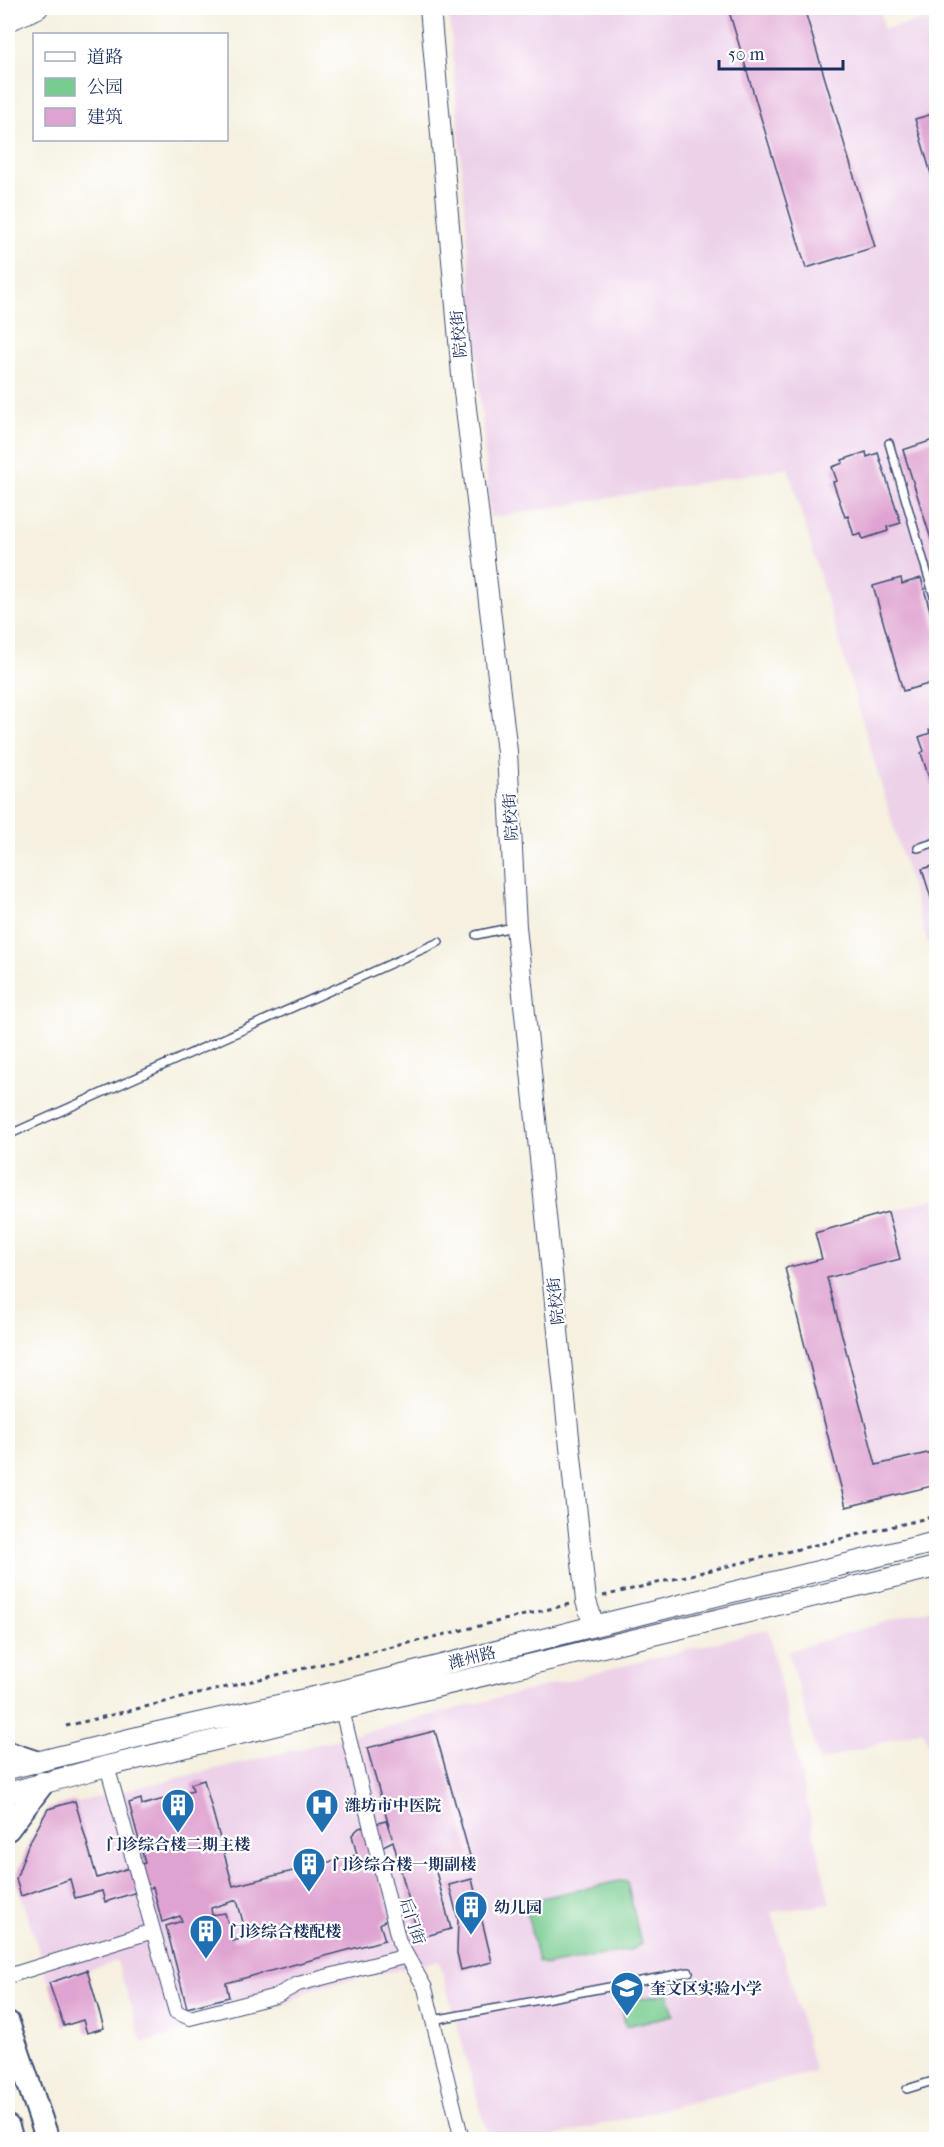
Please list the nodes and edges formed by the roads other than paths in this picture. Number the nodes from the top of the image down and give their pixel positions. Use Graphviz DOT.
graph roads {
  1 [pos="38,8"];
  2 [pos="430,8"];
  3 [pos="8,21"];
  4 [pos="889,443"];
  5 [pos="936,603"];
  6 [pos="936,842"];
  7 [pos="918,848"];
  8 [pos="516,927"];
  9 [pos="476,934"];
  10 [pos="439,942"];
  11 [pos="8,1135"];
  12 [pos="936,1542"];
  13 [pos="936,1568"];
  14 [pos="594,1626"];
  15 [pos="342,1710"];
  16 [pos="8,1753"];
  17 [pos="35,1762"];
  18 [pos="107,1766"];
  19 [pos="8,1769"];
  20 [pos="43,1783"];
  21 [pos="8,1793"];
  22 [pos="8,1829"];
  23 [pos="153,1931"];
  24 [pos="407,1956"];
  25 [pos="689,1972"];
  26 [pos="8,1976"];
  27 [pos="433,2020"];
  28 [pos="8,2023"];
  29 [pos="936,2080"];
  30 [pos="907,2089"];
  31 [pos="8,2127"];
  32 [pos="12,2139"];
  33 [pos="48,2139"];
  34 [pos="462,2139"];
  1 -- 3 [label="main road"];
  2 -- 8 [label="main road, 院校街"];
  4 -- 5 [label="lane"];
  6 -- 7 [label="lane"];
  8 -- 9 [label="lane"];
  8 -- 14 [label="main road, 院校街"];
  10 -- 11 [label="lane"];
  12 -- 14 [label="main road, 潍州路"];
  13 -- 15 [label="main road, 潍州路"];
  14 -- 17 [label="main road, 潍州路"];
  15 -- 18 [label="main road, 潍州路"];
  15 -- 24 [label="street, 后门街"];
  16 -- 17 [label="main road"];
  17 -- 19 [label="main road, 潍州路"];
  18 -- 20 [label="main road, 潍州路"];
  18 -- 23 [label="street"];
  20 -- 21 [label="main road, 潍州路"];
  20 -- 22 [label="main road"];
  23 -- 24 [label="street"];
  23 -- 26 [label="street"];
  24 -- 27 [label="street, 后门街"];
  25 -- 27 [label="lane"];
  27 -- 34 [label="street, 后门街"];
  28 -- 33 [label="main road"];
  29 -- 30 [label="lane"];
  31 -- 32 [label="main road"];
}
